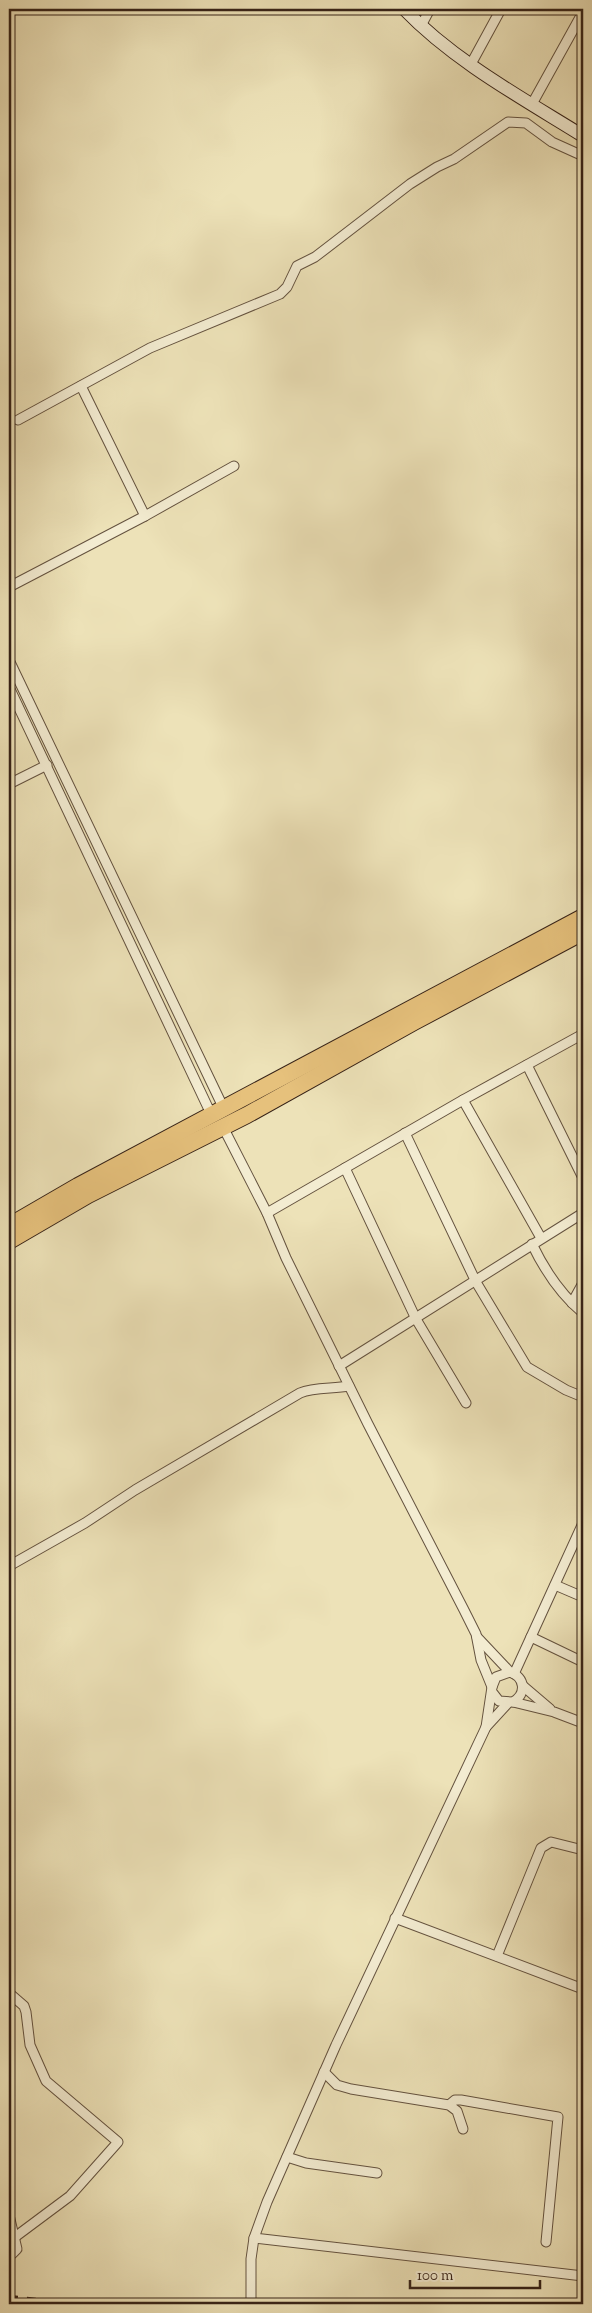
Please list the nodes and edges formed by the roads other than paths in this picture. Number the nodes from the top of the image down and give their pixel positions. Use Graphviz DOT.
graph roads {
  1 [pos="404,9"];
  2 [pos="430,9"];
  3 [pos="501,9"];
  4 [pos="583,12"];
  5 [pos="421,26"];
  6 [pos="471,64"];
  7 [pos="532,104"];
  8 [pos="583,136"];
  9 [pos="583,156"];
  10 [pos="81,386"];
  11 [pos="18,420"];
  12 [pos="234,466"];
  13 [pos="145,516"];
  14 [pos="9,587"];
  15 [pos="9,660"];
  16 [pos="9,687"];
  17 [pos="47,765"];
  18 [pos="9,784"];
  19 [pos="583,918"];
  20 [pos="583,932"];
  21 [pos="583,1034"];
  22 [pos="527,1065"];
  23 [pos="463,1100"];
  24 [pos="220,1117"];
  25 [pos="405,1134"];
  26 [pos="345,1168"];
  27 [pos="583,1178"];
  28 [pos="267,1213"];
  29 [pos="583,1214"];
  30 [pos="9,1226"];
  31 [pos="541,1238"];
  32 [pos="9,1241"];
  33 [pos="532,1244"];
  34 [pos="476,1282"];
  35 [pos="583,1283"];
  36 [pos="572,1303"];
  37 [pos="583,1313"];
  38 [pos="416,1319"];
  39 [pos="339,1366"];
  40 [pos="349,1386"];
  41 [pos="583,1398"];
  42 [pos="466,1403"];
  43 [pos="583,1523"];
  44 [pos="581,1534"];
  45 [pos="9,1566"];
  46 [pos="555,1585"];
  47 [pos="583,1597"];
  48 [pos="476,1634"];
  49 [pos="531,1637"];
  50 [pos="583,1662"];
  51 [pos="512,1673"];
  52 [pos="523,1686"];
  53 [pos="492,1690"];
  54 [pos="510,1703"];
  55 [pos="554,1712"];
  56 [pos="583,1724"];
  57 [pos="486,1727"];
  58 [pos="583,1850"];
  59 [pos="396,1918"];
  60 [pos="497,1956"];
  61 [pos="583,1989"];
  62 [pos="9,1993"];
  63 [pos="324,2072"];
  64 [pos="449,2105"];
  65 [pos="463,2129"];
  66 [pos="286,2157"];
  67 [pos="377,2173"];
  68 [pos="9,2215"];
  69 [pos="15,2237"];
  70 [pos="254,2238"];
  71 [pos="546,2242"];
  72 [pos="9,2254"];
  73 [pos="583,2276"];
  74 [pos="251,2304"];
  1 -- 5 [label="street"];
  2 -- 5 [label="street"];
  3 -- 6 [label="street"];
  4 -- 7 [label="street"];
  5 -- 6 [label="street"];
  6 -- 7 [label="street"];
  7 -- 8 [label="street"];
  9 -- 10 [label="street"];
  10 -- 11 [label="street"];
  10 -- 13 [label="street"];
  12 -- 13 [label="street"];
  13 -- 14 [label="street"];
  15 -- 24 [label="street"];
  16 -- 17 [label="street"];
  17 -- 18 [label="street"];
  17 -- 24 [label="street"];
  19 -- 24 [label="highway"];
  20 -- 24 [label="highway"];
  21 -- 22 [label="street"];
  22 -- 23 [label="street"];
  22 -- 27 [label="street"];
  23 -- 25 [label="street"];
  23 -- 31 [label="street"];
  24 -- 28 [label="street"];
  24 -- 30 [label="highway"];
  24 -- 32 [label="highway"];
  25 -- 26 [label="street"];
  25 -- 34 [label="street"];
  26 -- 28 [label="street"];
  26 -- 38 [label="street"];
  28 -- 39 [label="street"];
  29 -- 31 [label="street"];
  31 -- 33 [label="street"];
  33 -- 34 [label="street"];
  33 -- 36 [label="street"];
  34 -- 38 [label="street"];
  34 -- 41 [label="street"];
  35 -- 36 [label="street"];
  36 -- 37 [label="street"];
  38 -- 39 [label="street"];
  38 -- 42 [label="street"];
  39 -- 40 [label="street"];
  40 -- 45 [label="street"];
  40 -- 48 [label="street"];
  43 -- 44 [label="street"];
  44 -- 46 [label="street"];
  46 -- 47 [label="street"];
  46 -- 49 [label="street"];
  48 -- 51 [label="street"];
  48 -- 53 [label="street"];
  49 -- 50 [label="street"];
  49 -- 51 [label="street"];
  51 -- 52 [label="street"];
  51 -- 53 [label="street"];
  52 -- 54 [label="street"];
  52 -- 55 [label="street"];
  53 -- 54 [label="street"];
  53 -- 57 [label="street"];
  54 -- 55 [label="street"];
  54 -- 57 [label="street"];
  55 -- 56 [label="street"];
  57 -- 59 [label="street"];
  58 -- 60 [label="street"];
  59 -- 60 [label="street"];
  59 -- 63 [label="street"];
  60 -- 61 [label="street"];
  62 -- 69 [label="street"];
  63 -- 64 [label="street"];
  63 -- 66 [label="street"];
  64 -- 65 [label="street"];
  64 -- 71 [label="street"];
  66 -- 67 [label="street"];
  66 -- 70 [label="street"];
  68 -- 69 [label="street"];
  69 -- 72 [label="street"];
  70 -- 73 [label="street"];
  70 -- 74 [label="street"];
}
